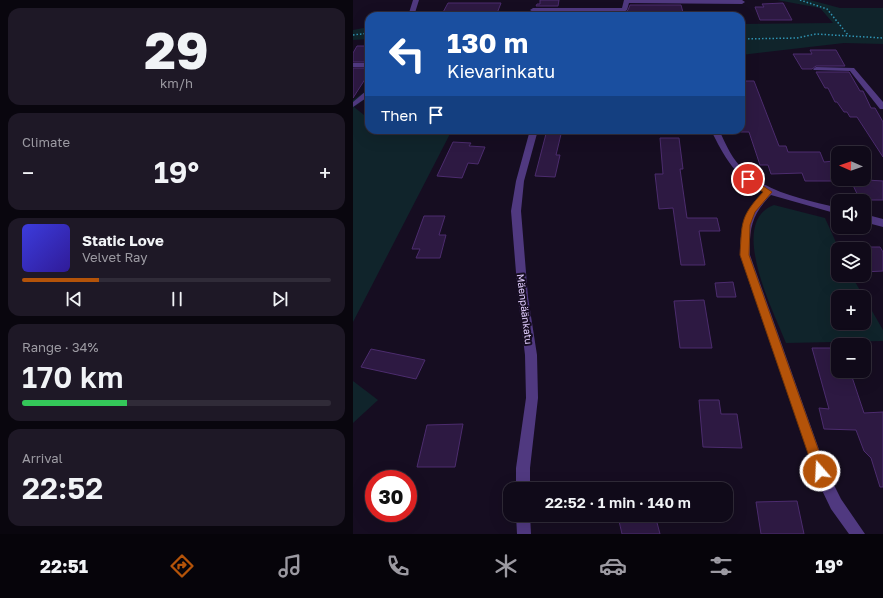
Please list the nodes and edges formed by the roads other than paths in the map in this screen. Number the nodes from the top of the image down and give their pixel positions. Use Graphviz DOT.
graph roads {
  1 [pos="416,0"];
  2 [pos="627,0"];
  3 [pos="742,2"];
  4 [pos="533,10"];
  5 [pos="412,12"];
  6 [pos="353,65"];
  7 [pos="365,65"];
  8 [pos="817,69"];
  9 [pos="365,96"];
  10 [pos="353,105"];
  11 [pos="883,107"];
  12 [pos="534,134"];
  13 [pos="717,134"];
  14 [pos="769,192"];
  15 [pos="831,209"];
  16 [pos="871,220"];
  17 [pos="883,223"];
  18 [pos="523,482"];
  19 [pos="523,522"];
  20 [pos="524,534"];
  21 [pos="858,534"];
  1 -- 5 [label="street"];
  2 -- 3 [label="street"];
  2 -- 4 [label="street"];
  6 -- 7 [label="street"];
  8 -- 11 [label="street"];
  9 -- 10 [label="street"];
  12 -- 18 [label="street, Mäenpäänkatu"];
  13 -- 14 [label="street"];
  14 -- 15 [label="street"];
  14 -- 21 [label="street"];
  16 -- 17 [label="street"];
  19 -- 20 [label="street"];
}
